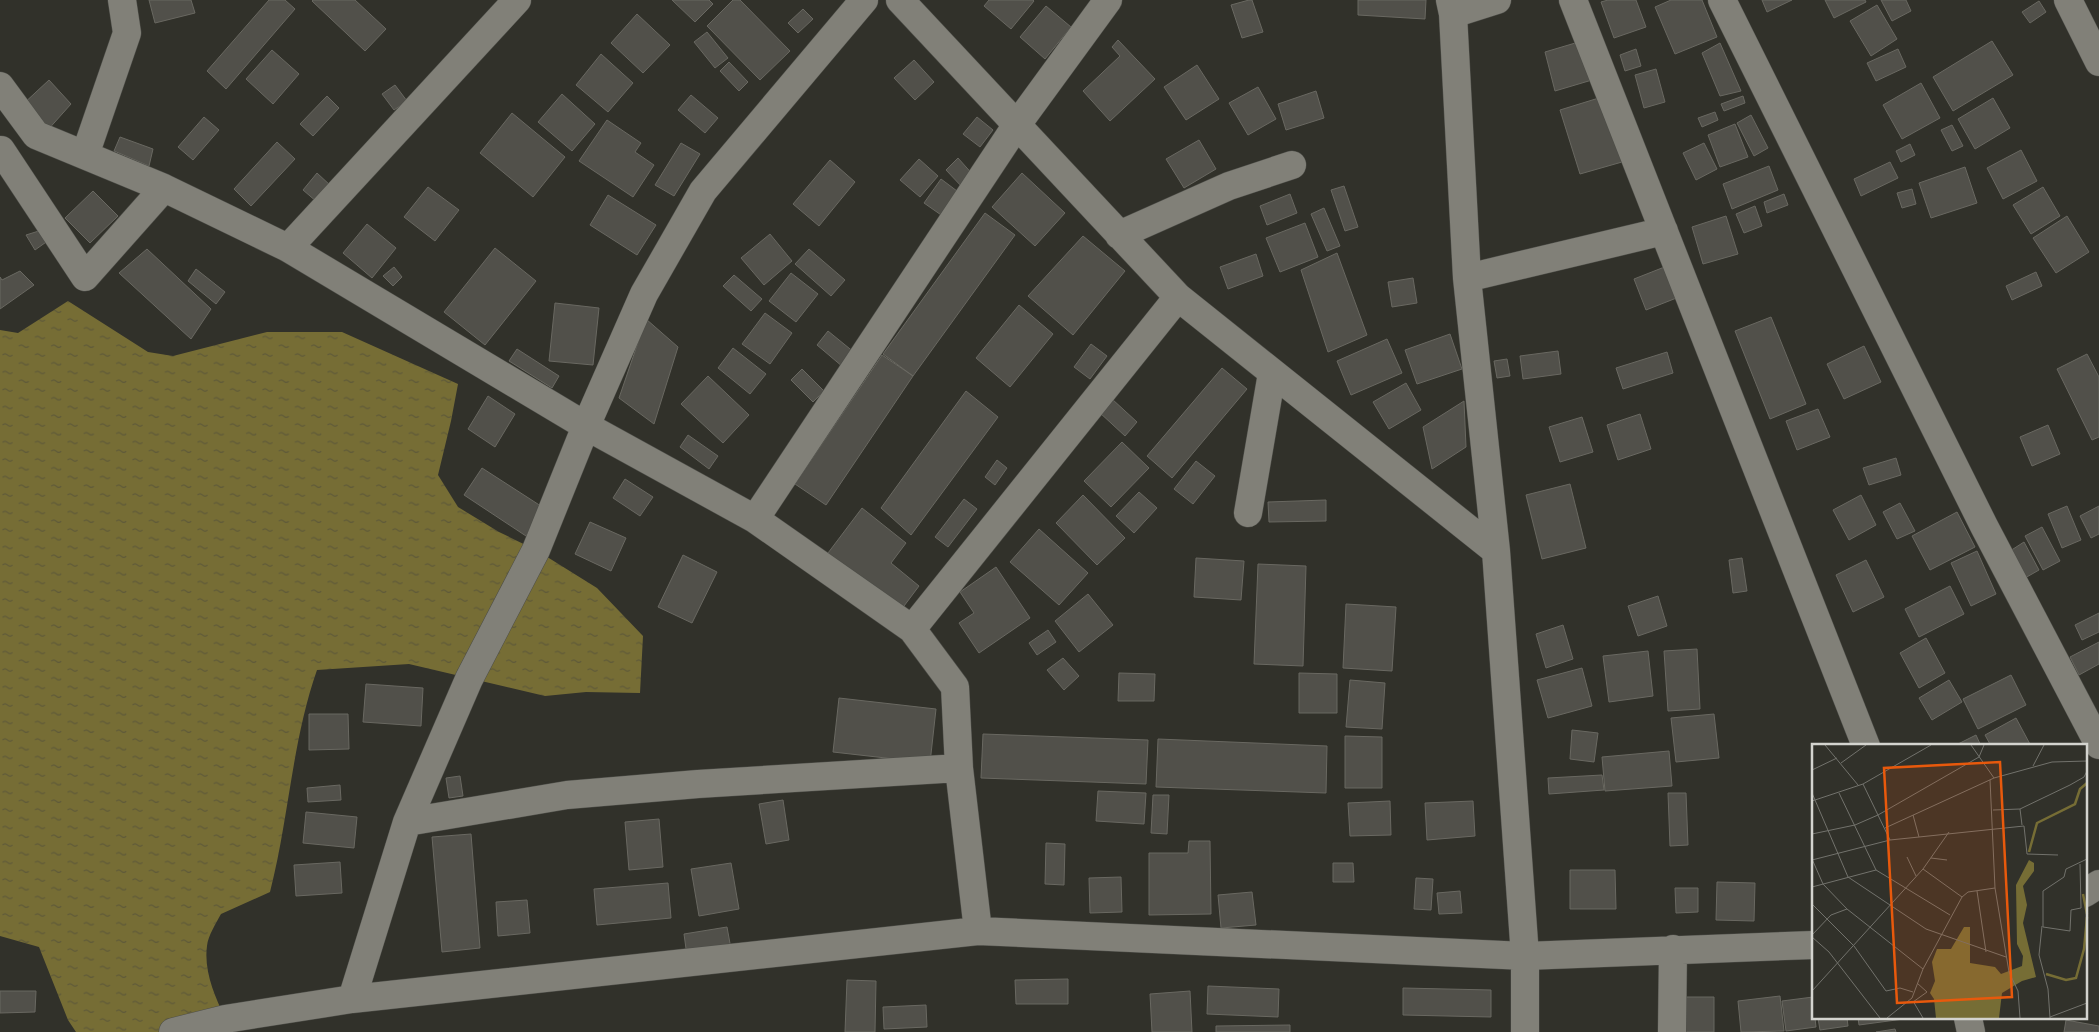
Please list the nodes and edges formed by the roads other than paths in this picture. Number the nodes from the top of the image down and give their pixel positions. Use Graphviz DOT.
graph roads {
  1 [pos="122,0"];
  2 [pos="516,0"];
  3 [pos="864,0"];
  4 [pos="900,0"];
  5 [pos="1108,0"];
  6 [pos="1497,0"];
  7 [pos="1573,0"];
  8 [pos="1722,0"];
  9 [pos="2068,0"];
  10 [pos="1451,7"];
  11 [pos="2099,62"];
  12 [pos="0,86"];
  13 [pos="1016,126"];
  14 [pos="36,135"];
  15 [pos="1,151"];
  16 [pos="85,155"];
  17 [pos="1292,165"];
  18 [pos="164,188"];
  19 [pos="1664,231"];
  20 [pos="1119,234"];
  21 [pos="288,248"];
  22 [pos="1467,278"];
  23 [pos="1178,297"];
  24 [pos="1272,372"];
  25 [pos="586,426"];
  26 [pos="1248,514"];
  27 [pos="755,519"];
  28 [pos="1496,551"];
  29 [pos="912,628"];
  30 [pos="1865,744"];
  31 [pos="2099,745"];
  32 [pos="960,768"];
  33 [pos="407,822"];
  34 [pos="2099,884"];
  35 [pos="2086,892"];
  36 [pos="978,931"];
  37 [pos="1812,945"];
  38 [pos="1673,949"];
  39 [pos="1525,956"];
  40 [pos="352,999"];
  41 [pos="173,1032"];
  42 [pos="1525,1032"];
  43 [pos="1672,1032"];
  1 -- 16 [label="street"];
  2 -- 21 [label="street"];
  3 -- 25 [label="street"];
  4 -- 13 [label="street"];
  5 -- 13 [label="street"];
  6 -- 10 [label="street"];
  7 -- 19 [label="street"];
  8 -- 31 [label="street"];
  9 -- 11 [label="street"];
  10 -- 22 [label="street"];
  12 -- 14 [label="street"];
  13 -- 20 [label="street"];
  13 -- 27 [label="street"];
  14 -- 15 [label="street"];
  14 -- 16 [label="street"];
  15 -- 18 [label="street"];
  16 -- 18 [label="street"];
  17 -- 20 [label="street"];
  18 -- 21 [label="street"];
  19 -- 22 [label="street"];
  19 -- 30 [label="street"];
  20 -- 23 [label="street"];
  21 -- 25 [label="street"];
  22 -- 28 [label="street"];
  23 -- 24 [label="street"];
  23 -- 29 [label="street"];
  24 -- 26 [label="street"];
  24 -- 28 [label="street"];
  25 -- 27 [label="street"];
  25 -- 33 [label="street"];
  27 -- 29 [label="street"];
  28 -- 39 [label="street"];
  29 -- 32 [label="street"];
  32 -- 33 [label="street"];
  32 -- 36 [label="street"];
  33 -- 40 [label="street"];
  34 -- 35 [label="street"];
  36 -- 39 [label="street"];
  36 -- 40 [label="street"];
  37 -- 38 [label="street"];
  38 -- 39 [label="street"];
  38 -- 43 [label="street"];
  39 -- 42 [label="street"];
  40 -- 41 [label="street"];
}
